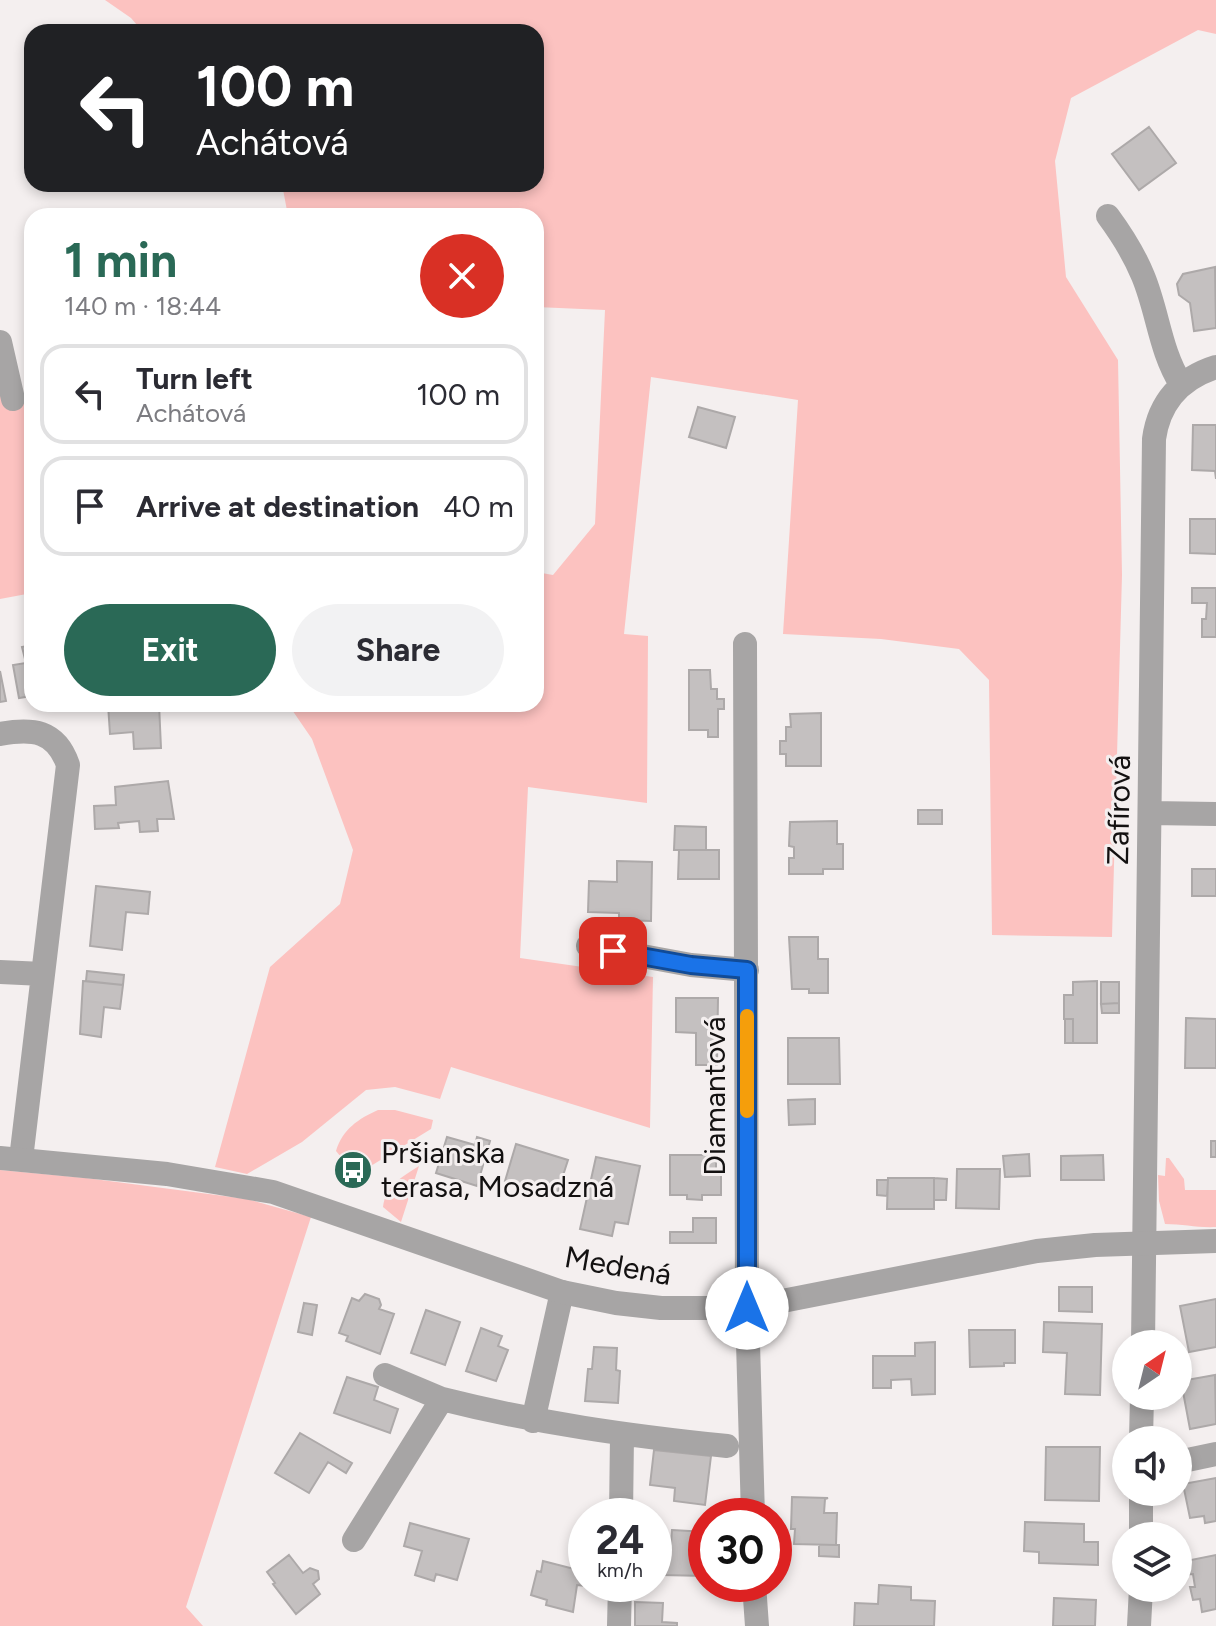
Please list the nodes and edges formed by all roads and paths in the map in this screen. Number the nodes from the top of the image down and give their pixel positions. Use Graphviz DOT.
graph roads {
  1 [pos="1108,216"];
  2 [pos="0,344"];
  3 [pos="1216,367"];
  4 [pos="1181,384"];
  5 [pos="13,399"];
  6 [pos="745,644"];
  7 [pos="0,734"];
  8 [pos="1151,813"];
  9 [pos="1216,814"];
  10 [pos="588,946"];
  11 [pos="747,970"];
  12 [pos="0,972"];
  13 [pos="43,974"];
  14 [pos="11,1158"];
  15 [pos="1216,1241"];
  16 [pos="1145,1244"];
  17 [pos="562,1292"];
  18 [pos="747,1308"];
  19 [pos="1143,1330"];
  20 [pos="385,1375"];
  21 [pos="442,1399"];
  22 [pos="533,1421"];
  23 [pos="622,1435"];
  24 [pos="727,1446"];
  25 [pos="1216,1454"];
  26 [pos="1192,1459"];
  27 [pos="621,1498"];
  28 [pos="752,1498"];
  29 [pos="354,1540"];
  30 [pos="620,1602"];
  31 [pos="755,1602"];
  32 [pos="1140,1602"];
  33 [pos="619,1626"];
  34 [pos="757,1626"];
  35 [pos="1139,1626"];
  1 -- 4 [label="street"];
  2 -- 5 [label="street"];
  3 -- 4 [label="street, Zafírová"];
  4 -- 8 [label="street, Zafírová"];
  6 -- 11 [label="street, Diamantová"];
  7 -- 13 [label="street"];
  8 -- 9 [label="street"];
  8 -- 16 [label="street, Zafírová"];
  10 -- 11 [label="street"];
  11 -- 18 [label="street, Diamantová"];
  12 -- 13 [label="street"];
  13 -- 14 [label="street"];
  14 -- 17 [label="street, Medená"];
  15 -- 16 [label="street, Medená"];
  16 -- 18 [label="street, Medená"];
  16 -- 19 [label="street, Zafírová"];
  17 -- 18 [label="street, Medená"];
  17 -- 22 [label="street"];
  18 -- 28 [label="street, Diamantová"];
  20 -- 21 [label="street"];
  21 -- 22 [label="street"];
  21 -- 29 [label="street"];
  22 -- 23 [label="street"];
  23 -- 24 [label="street"];
  23 -- 27 [label="street"];
  25 -- 26 [label="street"];
  30 -- 33 [label="street"];
  31 -- 34 [label="street"];
  32 -- 35 [label="street"];
}
